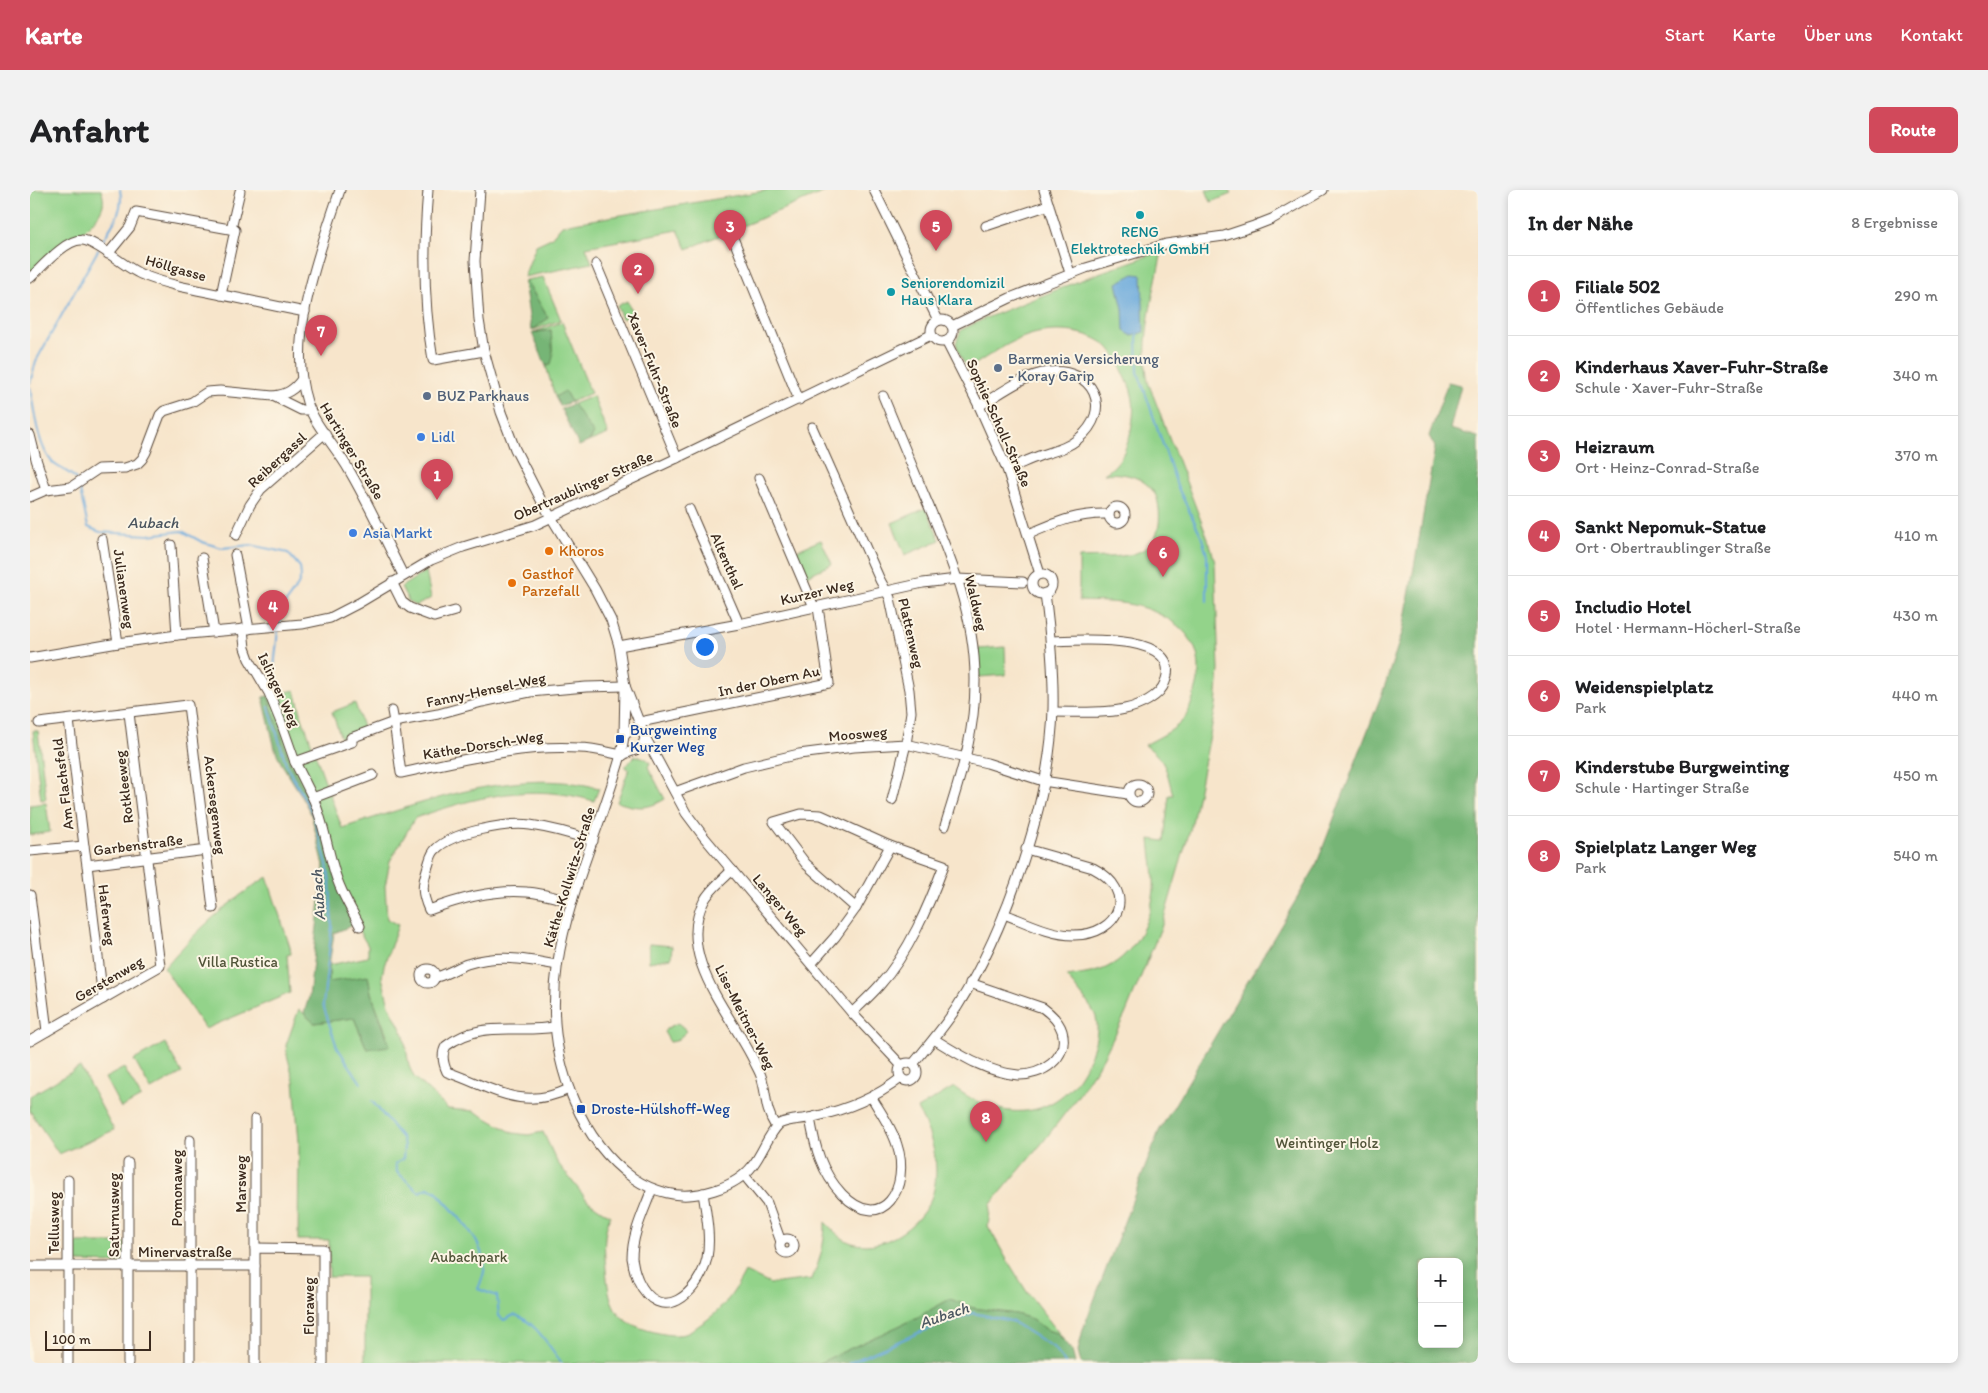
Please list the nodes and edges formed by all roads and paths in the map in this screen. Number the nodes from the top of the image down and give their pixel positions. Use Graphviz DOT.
graph roads {
  1 [pos="340,190"];
  2 [pos="428,190"];
  3 [pos="480,190"];
  4 [pos="874,190"];
  5 [pos="1044,190"];
  6 [pos="1322,190"];
  7 [pos="240,191"];
  8 [pos="1049,205"];
  9 [pos="986,226"];
  10 [pos="231,229"];
  11 [pos="731,234"];
  12 [pos="102,249"];
  13 [pos="596,264"];
  14 [pos="1070,274"];
  15 [pos="30,278"];
  16 [pos="221,295"];
  17 [pos="305,312"];
  18 [pos="938,320"];
  19 [pos="952,326"];
  20 [pos="931,335"];
  21 [pos="946,341"];
  22 [pos="484,351"];
  23 [pos="302,379"];
  24 [pos="273,396"];
  25 [pos="883,396"];
  26 [pos="799,400"];
  27 [pos="979,406"];
  28 [pos="310,410"];
  29 [pos="812,427"];
  30 [pos="326,433"];
  31 [pos="30,435"];
  32 [pos="677,458"];
  33 [pos="1007,469"];
  34 [pos="759,478"];
  35 [pos="46,490"];
  36 [pos="30,496"];
  37 [pos="689,509"];
  38 [pos="1109,514"];
  39 [pos="550,517"];
  40 [pos="1029,534"];
  41 [pos="236,536"];
  42 [pos="102,539"];
  43 [pos="171,545"];
  44 [pos="235,555"];
  45 [pos="202,558"];
  46 [pos="1040,574"];
  47 [pos="403,575"];
  48 [pos="958,579"];
  49 [pos="392,582"];
  50 [pos="1023,582"];
  51 [pos="885,590"];
  52 [pos="1045,593"];
  53 [pos="816,607"];
  54 [pos="455,611"];
  55 [pos="740,624"];
  56 [pos="246,629"];
  57 [pos="214,632"];
  58 [pos="177,636"];
  59 [pos="1051,641"];
  60 [pos="118,643"];
  61 [pos="619,646"];
  62 [pos="30,658"];
  63 [pos="626,686"];
  64 [pos="188,705"];
  65 [pos="392,710"];
  66 [pos="129,712"];
  67 [pos="1053,712"];
  68 [pos="69,720"];
  69 [pos="394,722"];
  70 [pos="640,722"];
  71 [pos="39,723"];
  72 [pos="644,736"];
  73 [pos="624,737"];
  74 [pos="906,744"];
  75 [pos="636,750"];
  76 [pos="654,752"];
  77 [pos="621,756"];
  78 [pos="966,758"];
  79 [pos="294,762"];
  80 [pos="373,775"];
  81 [pos="1044,781"];
  82 [pos="675,792"];
  83 [pos="1128,794"];
  84 [pos="313,798"];
  85 [pos="892,800"];
  86 [pos="945,826"];
  87 [pos="593,841"];
  88 [pos="84,846"];
  89 [pos="890,846"];
  90 [pos="1026,849"];
  91 [pos="207,850"];
  92 [pos="30,851"];
  93 [pos="146,857"];
  94 [pos="87,865"];
  95 [pos="732,870"];
  96 [pos="30,896"];
  97 [pos="572,902"];
  98 [pos="213,908"];
  99 [pos="856,908"];
  100 [pos="1004,914"];
  101 [pos="360,926"];
  102 [pos="811,964"];
  103 [pos="557,965"];
  104 [pos="435,977"];
  105 [pos="970,983"];
  106 [pos="103,999"];
  107 [pos="852,1013"];
  108 [pos="554,1027"];
  109 [pos="47,1031"];
  110 [pos="934,1039"];
  111 [pos="30,1042"];
  112 [pos="913,1064"];
  113 [pos="901,1065"];
  114 [pos="901,1078"];
  115 [pos="569,1090"];
  116 [pos="872,1098"];
  117 [pos="810,1118"];
  118 [pos="255,1120"];
  119 [pos="776,1127"];
  120 [pos="190,1140"];
  121 [pos="128,1163"];
  122 [pos="744,1175"];
  123 [pos="68,1180"];
  124 [pos="652,1189"];
  125 [pos="704,1193"];
  126 [pos="781,1242"];
  127 [pos="256,1248"];
  128 [pos="30,1266"];
  129 [pos="68,1266"];
  130 [pos="128,1266"];
  131 [pos="190,1266"];
  132 [pos="256,1266"];
  133 [pos="68,1363"];
  134 [pos="128,1363"];
  135 [pos="190,1363"];
  136 [pos="255,1363"];
  137 [pos="323,1363"];
  1 -- 17 [label="street, Hartinger Straße"];
  2 -- 22 [label="street"];
  3 -- 22 [label="street, Langer Weg"];
  4 -- 18 [label="street"];
  5 -- 8 [label="street"];
  6 -- 14 [label="street"];
  7 -- 10 [label="street"];
  8 -- 9 [label="street"];
  8 -- 14 [label="street"];
  10 -- 12 [label="street"];
  10 -- 16 [label="street"];
  11 -- 26 [label="street"];
  12 -- 15 [label="street, Höllgasse"];
  12 -- 16 [label="street, Höllgasse"];
  13 -- 32 [label="street, Xaver-Fuhr-Straße"];
  14 -- 19 [label="street"];
  16 -- 17 [label="street, Höllgasse"];
  17 -- 23 [label="street, Hartinger Straße"];
  18 -- 19 [label="street"];
  18 -- 20 [label="street"];
  19 -- 21 [label="street"];
  20 -- 21 [label="street"];
  20 -- 26 [label="street, Obertraublinger Straße"];
  21 -- 27 [label="street, Sophie-Scholl-Straße"];
  22 -- 39 [label="street, Langer Weg"];
  23 -- 24 [label="street"];
  23 -- 28 [label="street, Hartinger Straße"];
  24 -- 28 [label="street"];
  24 -- 35 [label="street"];
  25 -- 48 [label="street, Waldweg"];
  26 -- 32 [label="street, Obertraublinger Straße"];
  27 -- 33 [label="street, Sophie-Scholl-Straße"];
  27 -- 33 [label="street"];
  28 -- 30 [label="street, Hartinger Straße"];
  29 -- 51 [label="street, Plattenweg"];
  30 -- 41 [label="street, Reibergassl"];
  30 -- 47 [label="street, Hartinger Straße"];
  31 -- 35 [label="street"];
  32 -- 39 [label="street, Obertraublinger Straße"];
  33 -- 40 [label="street, Sophie-Scholl-Straße"];
  34 -- 53 [label="street, In der Obern Au"];
  35 -- 36 [label="street"];
  37 -- 55 [label="street, Altenthal"];
  38 -- 40 [label="street"];
  39 -- 47 [label="street, Obertraublinger Straße"];
  39 -- 61 [label="street, Langer Weg"];
  40 -- 46 [label="street, Sophie-Scholl-Straße"];
  42 -- 60 [label="street, Julianenweg"];
  43 -- 58 [label="street"];
  44 -- 56 [label="street, Islinger Weg"];
  45 -- 57 [label="street"];
  46 -- 52 [label="street, Sophie-Scholl-Straße"];
  46 -- 52 [label="street, Sophie-Scholl-Straße"];
  47 -- 49 [label="street, Obertraublinger Straße"];
  48 -- 50 [label="street, Kurzer Weg"];
  48 -- 51 [label="street, Kurzer Weg"];
  48 -- 78 [label="street, Waldweg"];
  49 -- 54 [label="street"];
  49 -- 56 [label="street, Obertraublinger Straße"];
  51 -- 53 [label="street, Kurzer Weg"];
  51 -- 74 [label="street, Plattenweg"];
  52 -- 59 [label="street, Sophie-Scholl-Straße"];
  53 -- 55 [label="street, Kurzer Weg"];
  53 -- 70 [label="street, In der Obern Au"];
  55 -- 61 [label="street, Kurzer Weg"];
  56 -- 57 [label="street, Obertraublinger Straße"];
  56 -- 79 [label="street, Islinger Weg"];
  57 -- 58 [label="street, Obertraublinger Straße"];
  58 -- 60 [label="street, Obertraublinger Straße"];
  59 -- 67 [label="street, Sophie-Scholl-Straße"];
  59 -- 67 [label="street"];
  60 -- 62 [label="street, Obertraublinger Straße"];
  61 -- 63 [label="street, Langer Weg"];
  63 -- 69 [label="street, Fanny-Hensel-Weg"];
  63 -- 70 [label="street, Langer Weg"];
  63 -- 73 [label="street, Käthe-Kollwitz-Straße"];
  64 -- 66 [label="street, Am Flachsfeld"];
  64 -- 91 [label="street, Ackersegenweg"];
  65 -- 69 [label="street"];
  66 -- 68 [label="street, Am Flachsfeld"];
  66 -- 93 [label="street, Rotkleeweg"];
  67 -- 81 [label="street, Sophie-Scholl-Straße"];
  68 -- 71 [label="street, Am Flachsfeld"];
  68 -- 88 [label="street, Am Flachsfeld"];
  69 -- 77 [label="street, Käthe-Dorsch-Weg"];
  69 -- 79 [label="street"];
  70 -- 72 [label="street, Langer Weg"];
  72 -- 73 [label="street"];
  72 -- 75 [label="street"];
  72 -- 76 [label="street, Langer Weg"];
  73 -- 75 [label="street"];
  73 -- 77 [label="street, Käthe-Kollwitz-Straße"];
  74 -- 78 [label="street, Moosweg"];
  74 -- 82 [label="street, Moosweg"];
  74 -- 85 [label="street, Plattenweg"];
  75 -- 76 [label="street"];
  75 -- 77 [label="street"];
  76 -- 82 [label="street, Langer Weg"];
  77 -- 87 [label="street, Käthe-Kollwitz-Straße"];
  78 -- 81 [label="street, Moosweg"];
  78 -- 86 [label="street, Waldweg"];
  79 -- 84 [label="street, Islinger Weg"];
  80 -- 84 [label="street"];
  81 -- 83 [label="street, Moosweg"];
  81 -- 90 [label="street, Sophie-Scholl-Straße"];
  82 -- 95 [label="street, Langer Weg"];
  84 -- 101 [label="street, Islinger Weg"];
  87 -- 97 [label="street, Käthe-Kollwitz-Straße"];
  87 -- 97 [label="street"];
  88 -- 92 [label="street, Garbenstraße"];
  88 -- 94 [label="street, Garbenstraße"];
  89 -- 99 [label="street"];
  89 -- 99 [label="street"];
  89 -- 107 [label="street"];
  90 -- 100 [label="street, Sophie-Scholl-Straße"];
  90 -- 100 [label="street"];
  91 -- 93 [label="street, Garbenstraße"];
  91 -- 98 [label="street, Ackersegenweg"];
  93 -- 94 [label="street, Garbenstraße"];
  93 -- 106 [label="street, Gerstenweg"];
  94 -- 106 [label="street, Haferweg"];
  95 -- 102 [label="street, Langer Weg"];
  95 -- 119 [label="street, Lise-Meitner-Weg"];
  96 -- 109 [label="street"];
  97 -- 103 [label="street, Käthe-Kollwitz-Straße"];
  99 -- 102 [label="street"];
  100 -- 105 [label="street, Sophie-Scholl-Straße"];
  102 -- 107 [label="street, Langer Weg"];
  103 -- 104 [label="street"];
  103 -- 108 [label="street, Käthe-Kollwitz-Straße"];
  105 -- 110 [label="street, Sophie-Scholl-Straße"];
  105 -- 110 [label="street"];
  106 -- 109 [label="street, Gerstenweg"];
  107 -- 113 [label="street, Langer Weg"];
  108 -- 115 [label="street, Käthe-Kollwitz-Straße"];
  108 -- 115 [label="street"];
  109 -- 111 [label="street, Gerstenweg"];
  110 -- 112 [label="street, Sophie-Scholl-Straße"];
  112 -- 113 [label="street"];
  112 -- 114 [label="street, Sophie-Scholl-Straße"];
  113 -- 114 [label="street"];
  114 -- 116 [label="street"];
  115 -- 124 [label="street, Käthe-Kollwitz-Straße"];
  116 -- 117 [label="street"];
  116 -- 117 [label="street"];
  117 -- 119 [label="street"];
  118 -- 127 [label="street, Marsweg"];
  119 -- 122 [label="street, Käthe-Kollwitz-Straße"];
  120 -- 131 [label="street, Pomonaweg"];
  121 -- 130 [label="street, Saturnusweg"];
  122 -- 125 [label="street, Käthe-Kollwitz-Straße"];
  122 -- 126 [label="street"];
  123 -- 129 [label="street, Tellusweg"];
  124 -- 125 [label="street, Käthe-Kollwitz-Straße"];
  124 -- 125 [label="street"];
  127 -- 132 [label="street"];
  127 -- 137 [label="street, Floraweg"];
  128 -- 129 [label="street, Minervastraße"];
  129 -- 130 [label="street, Minervastraße"];
  129 -- 133 [label="street, Tellusweg"];
  130 -- 131 [label="street, Minervastraße"];
  130 -- 134 [label="street, Saturnusweg"];
  131 -- 132 [label="street, Minervastraße"];
  131 -- 135 [label="street, Pomonaweg"];
  132 -- 136 [label="street"];
}
